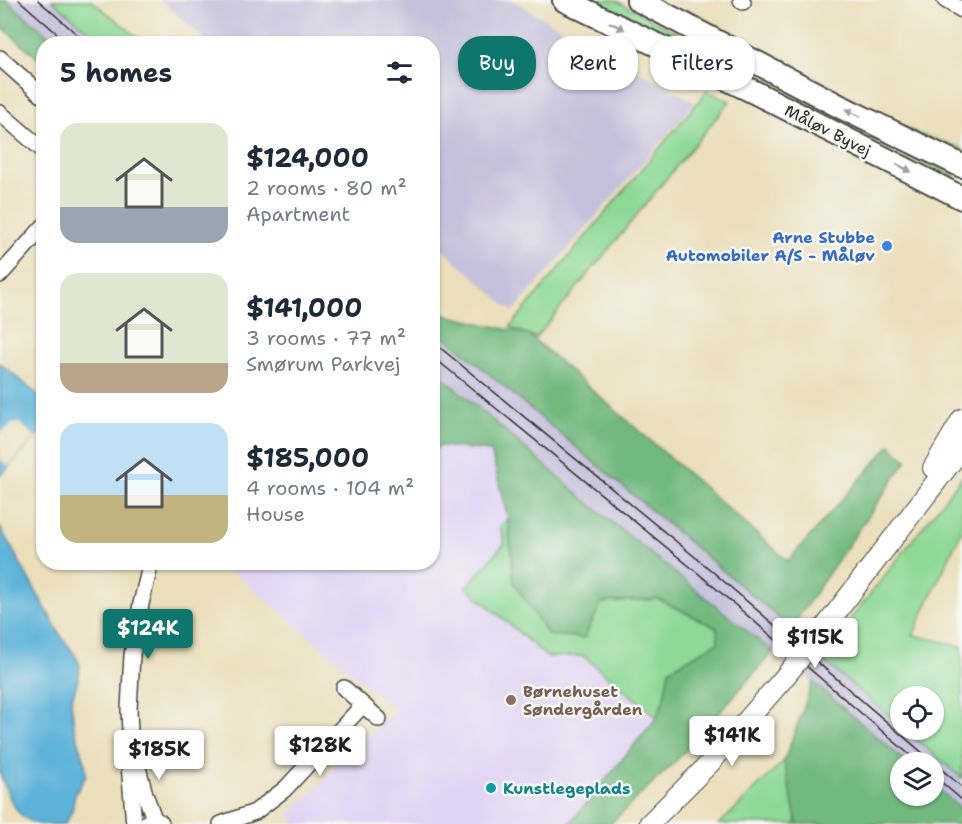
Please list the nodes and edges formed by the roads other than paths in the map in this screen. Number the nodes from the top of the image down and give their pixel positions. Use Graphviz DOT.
graph roads {
  1 [pos="564,0"];
  2 [pos="638,0"];
  3 [pos="945,0"];
  4 [pos="962,10"];
  5 [pos="1,62"];
  6 [pos="36,90"];
  7 [pos="0,114"];
  8 [pos="36,144"];
  9 [pos="962,166"];
  10 [pos="962,198"];
  11 [pos="36,235"];
  12 [pos="0,275"];
  13 [pos="962,419"];
  14 [pos="962,448"];
  15 [pos="885,548"];
  16 [pos="149,570"];
  17 [pos="344,688"];
  18 [pos="363,705"];
  19 [pos="379,719"];
  20 [pos="131,756"];
  21 [pos="245,820"];
  22 [pos="134,824"];
  23 [pos="149,824"];
  24 [pos="158,824"];
  25 [pos="221,824"];
  26 [pos="649,824"];
  1 -- 10 [label="main road, Måløv Byvej, one-way"];
  9 -- 2 [label="main road, Måløv Byvej, one-way"];
  3 -- 4 [label="street"];
  5 -- 6 [label="street"];
  7 -- 8 [label="street"];
  11 -- 12 [label="street"];
  13 -- 15 [label="street"];
  14 -- 15 [label="street"];
  15 -- 26 [label="street, bridge"];
  16 -- 20 [label="street"];
  17 -- 18 [label="street"];
  18 -- 19 [label="street"];
  18 -- 21 [label="street"];
  20 -- 22 [label="street"];
  20 -- 24 [label="street"];
  21 -- 25 [label="street"];
  23 -- 24 [label="street"];
}
